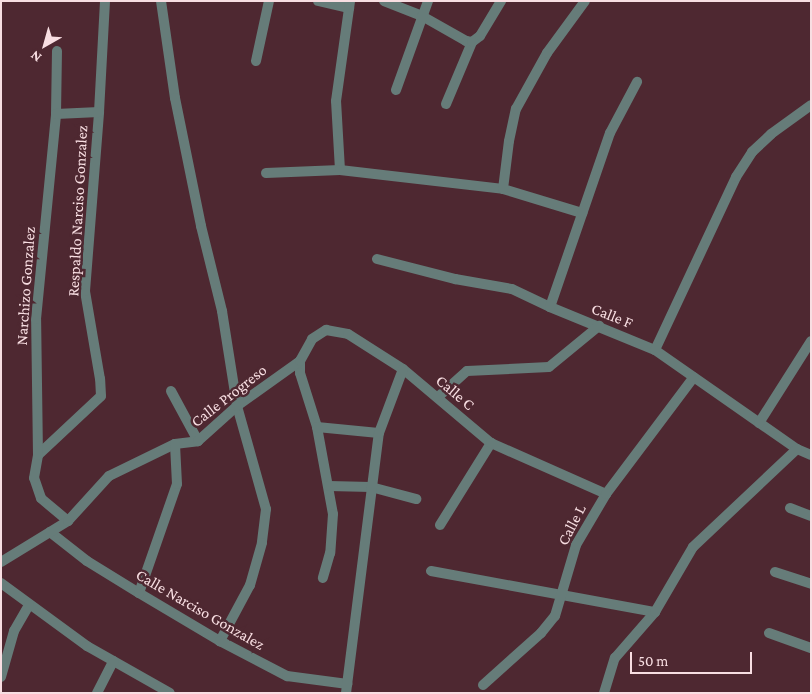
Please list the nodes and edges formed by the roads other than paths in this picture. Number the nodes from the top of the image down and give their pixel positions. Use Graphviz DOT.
graph roads {
  1 [pos="105,1"];
  2 [pos="161,1"];
  3 [pos="269,1"];
  4 [pos="318,1"];
  5 [pos="384,1"];
  6 [pos="428,1"];
  7 [pos="501,1"];
  8 [pos="585,1"];
  9 [pos="350,4"];
  10 [pos="422,16"];
  11 [pos="472,42"];
  12 [pos="57,51"];
  13 [pos="256,61"];
  14 [pos="637,82"];
  15 [pos="396,90"];
  16 [pos="446,104"];
  17 [pos="811,105"];
  18 [pos="99,112"];
  19 [pos="56,114"];
  20 [pos="340,170"];
  21 [pos="266,173"];
  22 [pos="503,189"];
  23 [pos="582,213"];
  24 [pos="377,259"];
  25 [pos="550,307"];
  26 [pos="599,326"];
  27 [pos="811,341"];
  28 [pos="655,350"];
  29 [pos="300,361"];
  30 [pos="403,369"];
  31 [pos="694,377"];
  32 [pos="171,391"];
  33 [pos="438,397"];
  34 [pos="238,406"];
  35 [pos="759,423"];
  36 [pos="317,427"];
  37 [pos="379,433"];
  38 [pos="198,440"];
  39 [pos="491,443"];
  40 [pos="175,444"];
  41 [pos="797,449"];
  42 [pos="38,455"];
  43 [pos="811,456"];
  44 [pos="329,486"];
  45 [pos="371,487"];
  46 [pos="606,494"];
  47 [pos="416,498"];
  48 [pos="790,508"];
  49 [pos="811,516"];
  50 [pos="68,521"];
  51 [pos="440,524"];
  52 [pos="50,532"];
  53 [pos="1,562"];
  54 [pos="431,571"];
  55 [pos="775,572"];
  56 [pos="323,578"];
  57 [pos="1,583"];
  58 [pos="811,584"];
  59 [pos="139,593"];
  60 [pos="561,594"];
  61 [pos="29,605"];
  62 [pos="655,612"];
  63 [pos="769,633"];
  64 [pos="220,641"];
  65 [pos="811,648"];
  66 [pos="112,662"];
  67 [pos="1,677"];
  68 [pos="483,685"];
  69 [pos="346,688"];
  70 [pos="97,693"];
  71 [pos="170,693"];
  72 [pos="604,693"];
  1 -- 18 [label="street, Respaldo Narciso Gonzalez"];
  2 -- 34 [label="street"];
  3 -- 13 [label="street"];
  4 -- 9 [label="street"];
  5 -- 10 [label="street"];
  6 -- 10 [label="street"];
  7 -- 11 [label="street"];
  8 -- 22 [label="street"];
  9 -- 20 [label="street"];
  10 -- 11 [label="street"];
  10 -- 15 [label="street"];
  11 -- 16 [label="street"];
  12 -- 19 [label="street, Narchizo Gonzalez"];
  14 -- 23 [label="street"];
  17 -- 28 [label="street"];
  18 -- 19 [label="street"];
  18 -- 42 [label="street, Respaldo Narciso Gonzalez"];
  19 -- 42 [label="street, Narchizo Gonzalez"];
  20 -- 21 [label="street"];
  20 -- 22 [label="street"];
  22 -- 23 [label="street"];
  23 -- 25 [label="street"];
  24 -- 25 [label="street, Calle F"];
  25 -- 26 [label="street, Calle F"];
  26 -- 28 [label="street, Calle F"];
  26 -- 33 [label="street"];
  27 -- 35 [label="street"];
  28 -- 31 [label="street, Calle F"];
  29 -- 30 [label="street, Calle C"];
  29 -- 34 [label="street, Calle Progreso"];
  29 -- 36 [label="street"];
  30 -- 33 [label="street, Calle C"];
  30 -- 37 [label="street"];
  31 -- 35 [label="street, Calle F"];
  31 -- 46 [label="street, Calle L"];
  32 -- 38 [label="street"];
  33 -- 39 [label="street, Calle C"];
  34 -- 38 [label="street, Calle Progreso"];
  34 -- 64 [label="street"];
  35 -- 41 [label="street, Calle F"];
  36 -- 37 [label="street"];
  36 -- 44 [label="street"];
  37 -- 45 [label="street"];
  38 -- 40 [label="street, Calle Progreso"];
  39 -- 46 [label="street, Calle C"];
  39 -- 51 [label="street"];
  40 -- 50 [label="street, Calle Progreso"];
  40 -- 59 [label="street"];
  41 -- 43 [label="street, Calle F"];
  41 -- 62 [label="street"];
  42 -- 50 [label="street, Narchizo Gonzalez"];
  44 -- 45 [label="street"];
  44 -- 56 [label="street"];
  45 -- 47 [label="street"];
  45 -- 69 [label="street"];
  46 -- 60 [label="street, Calle L"];
  48 -- 49 [label="street"];
  50 -- 52 [label="street, Calle Progreso"];
  52 -- 53 [label="street, Calle Progreso"];
  52 -- 59 [label="street, Calle Narciso Gonzalez"];
  54 -- 60 [label="street"];
  55 -- 58 [label="street"];
  57 -- 61 [label="street"];
  59 -- 64 [label="street, Calle Narciso Gonzalez"];
  60 -- 62 [label="street"];
  60 -- 68 [label="street, Calle L"];
  61 -- 66 [label="street"];
  61 -- 67 [label="street"];
  62 -- 72 [label="street"];
  63 -- 65 [label="street"];
  64 -- 69 [label="street, Calle Narciso Gonzalez"];
  66 -- 70 [label="street"];
  66 -- 71 [label="street"];
}
